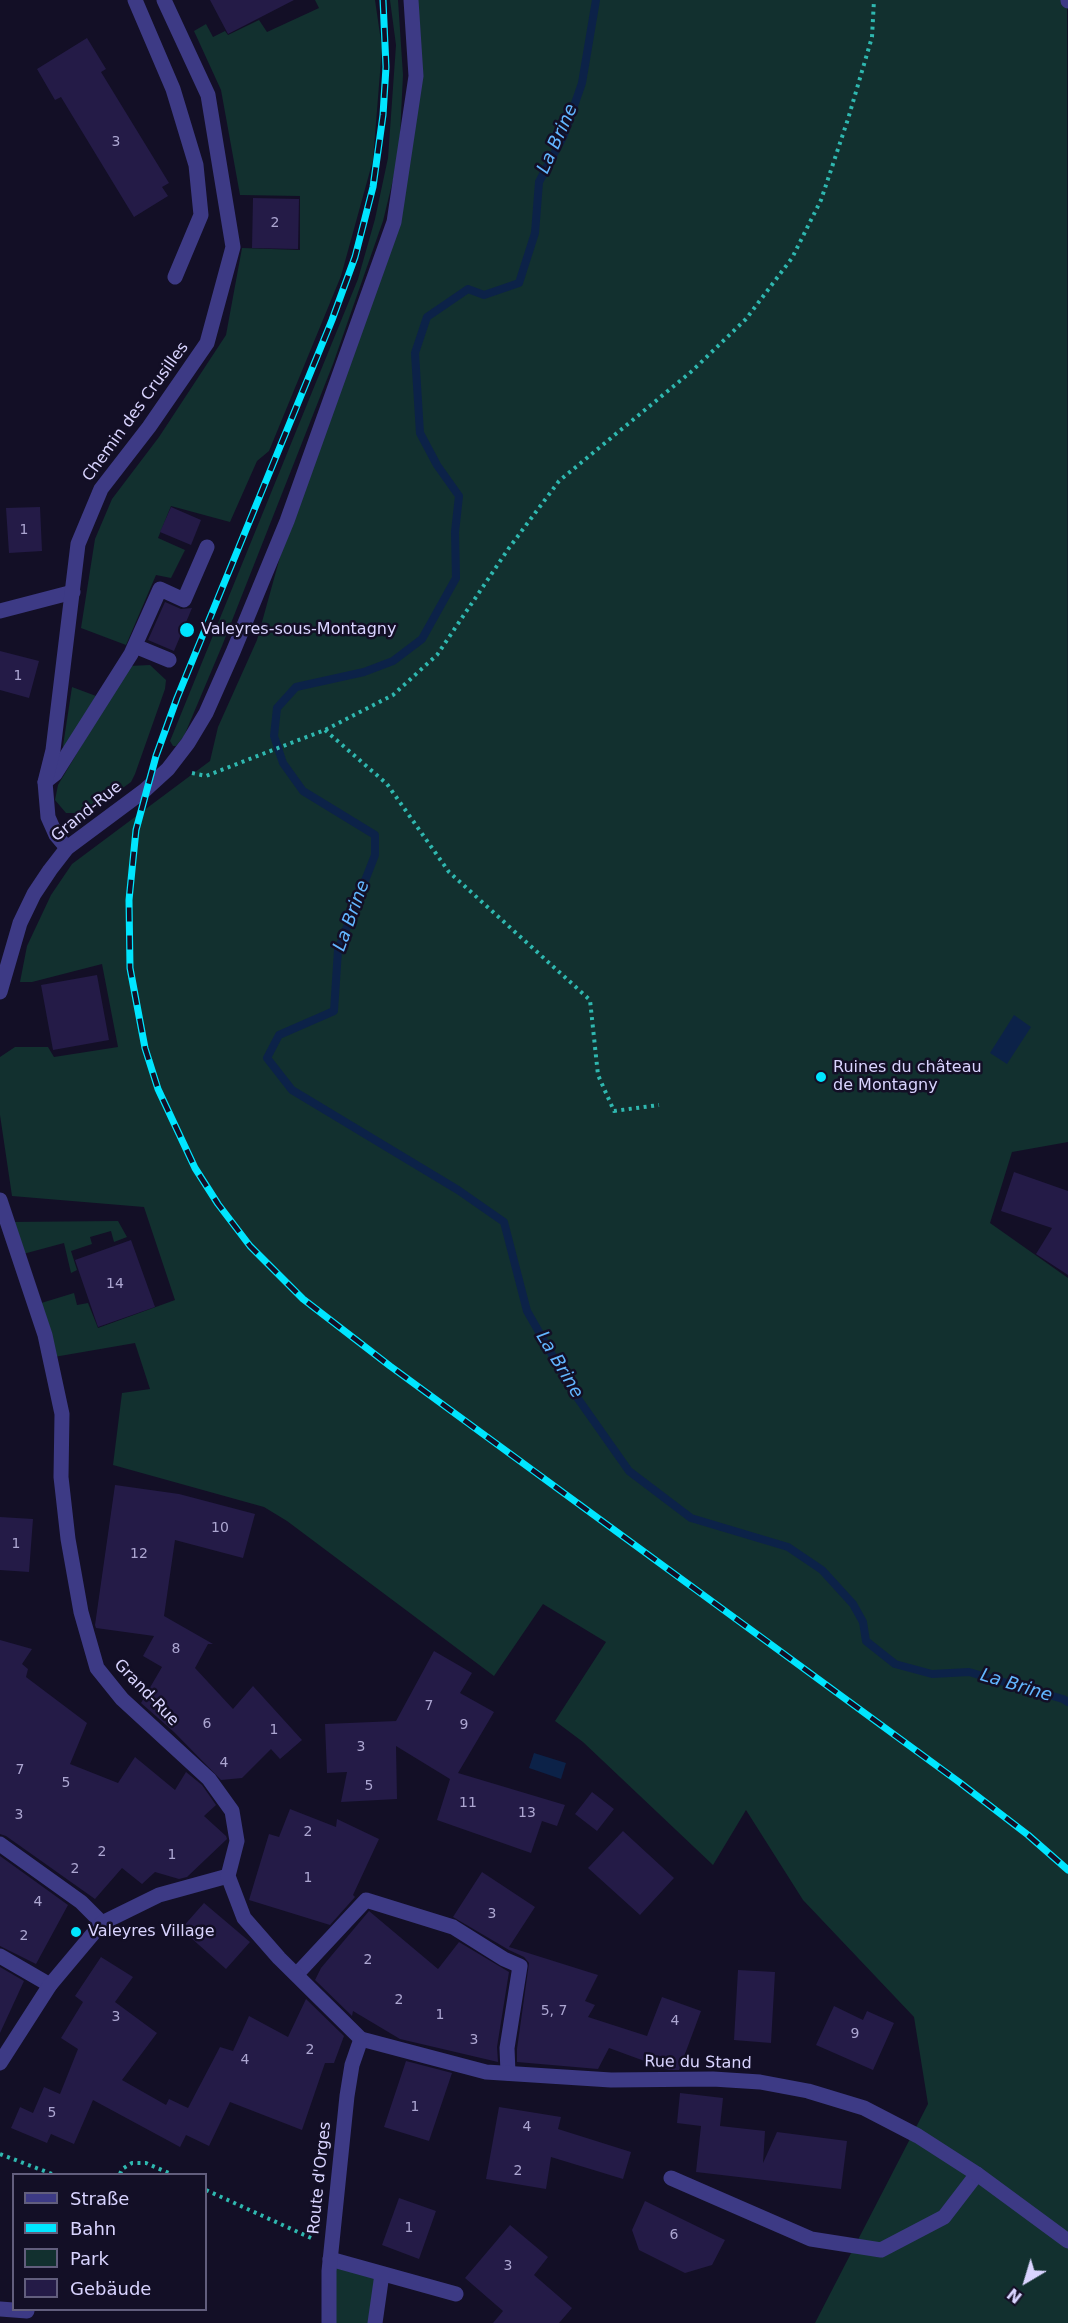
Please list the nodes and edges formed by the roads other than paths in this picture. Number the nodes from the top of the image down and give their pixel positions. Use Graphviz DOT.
graph roads {
  1 [pos="135,0"];
  2 [pos="164,0"];
  3 [pos="411,0"];
  4 [pos="175,277"];
  5 [pos="207,547"];
  6 [pos="73,592"];
  7 [pos="0,611"];
  8 [pos="135,646"];
  9 [pos="169,660"];
  10 [pos="45,782"];
  11 [pos="67,848"];
  12 [pos="2,972"];
  13 [pos="0,992"];
  14 [pos="0,1200"];
  15 [pos="0,1844"];
  16 [pos="228,1876"];
  17 [pos="102,1923"];
  18 [pos="0,1956"];
  19 [pos="297,1974"];
  20 [pos="50,1985"];
  21 [pos="361,2038"];
  22 [pos="0,2063"];
  23 [pos="508,2073"];
  24 [pos="976,2174"];
  25 [pos="671,2178"];
  26 [pos="1068,2241"];
  27 [pos="331,2253"];
  28 [pos="382,2274"];
  29 [pos="456,2294"];
  30 [pos="329,2323"];
  31 [pos="375,2323"];
  1 -- 4 [label="street"];
  2 -- 6 [label="street, Chemin des Crusilles"];
  3 -- 11 [label="street, Grand-Rue"];
  5 -- 8 [label="street"];
  6 -- 7 [label="street"];
  6 -- 10 [label="street, Chemin des Crusilles"];
  8 -- 9 [label="street"];
  8 -- 10 [label="street"];
  10 -- 11 [label="street, Chemin des Crusilles"];
  11 -- 12 [label="street, Grand-Rue"];
  12 -- 13 [label="street, Grand-Rue"];
  14 -- 16 [label="street, Grand-Rue"];
  15 -- 17 [label="street"];
  16 -- 17 [label="street"];
  16 -- 19 [label="street"];
  17 -- 20 [label="street"];
  18 -- 20 [label="street"];
  19 -- 21 [label="street"];
  19 -- 23 [label="street"];
  20 -- 22 [label="street"];
  21 -- 23 [label="street, Rue du Stand"];
  21 -- 27 [label="street, Route d'Orges"];
  23 -- 24 [label="street, Rue du Stand"];
  24 -- 25 [label="street"];
  24 -- 26 [label="street, Rue du Stand"];
  27 -- 28 [label="street"];
  27 -- 30 [label="street, Route d'Orges"];
  28 -- 29 [label="street"];
  28 -- 31 [label="street"];
}
